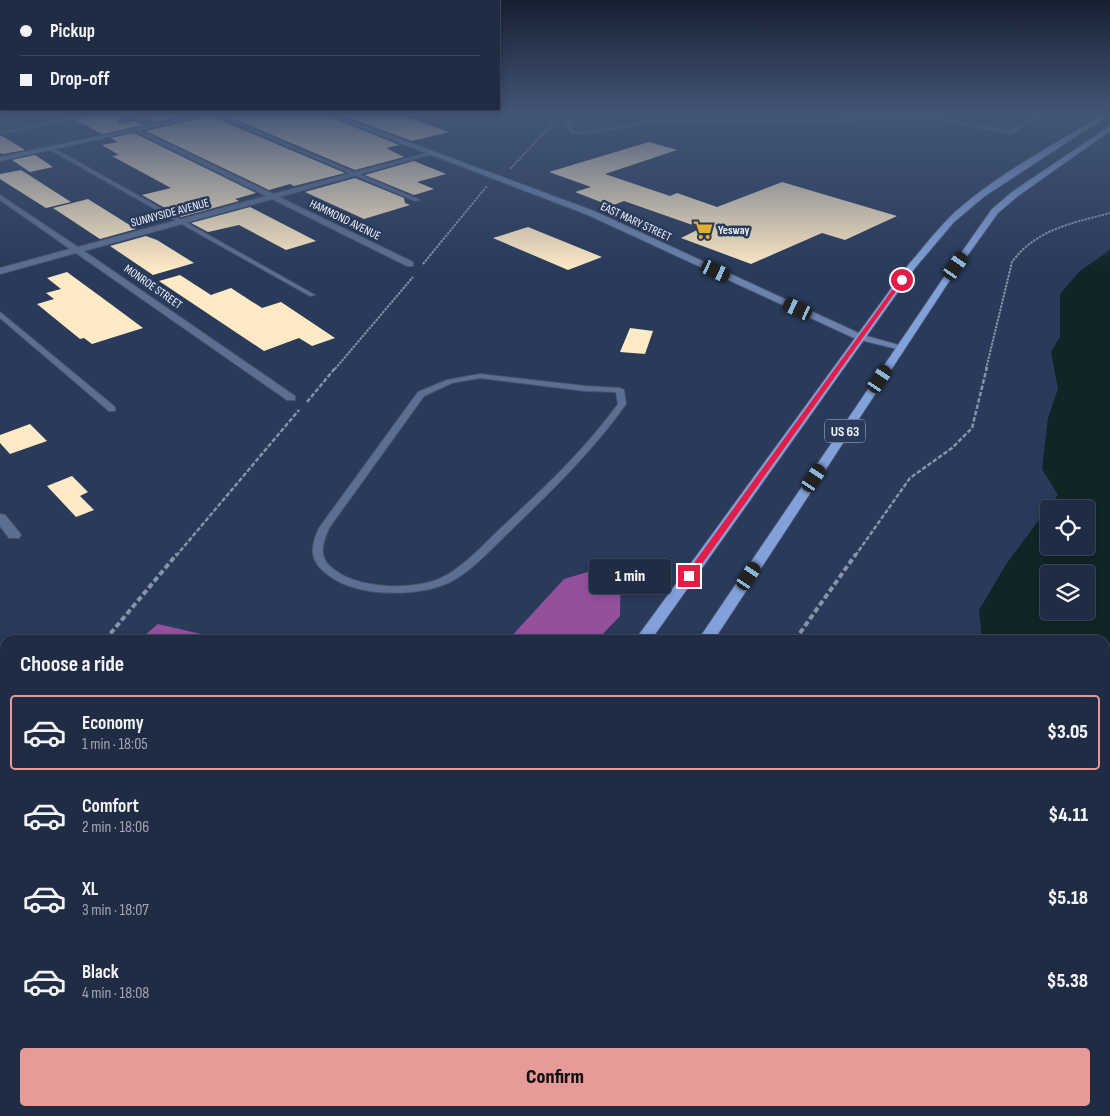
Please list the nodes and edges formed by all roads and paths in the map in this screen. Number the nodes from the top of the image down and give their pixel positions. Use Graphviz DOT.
graph roads {
  1 [pos="84,167"];
  2 [pos="212,167"];
  3 [pos="340,167"];
  4 [pos="381,167"];
  5 [pos="471,167"];
  6 [pos="511,167"];
  7 [pos="1024,167"];
  8 [pos="1053,167"];
  9 [pos="356,174"];
  10 [pos="501,178"];
  11 [pos="272,196"];
  12 [pos="0,197"];
  13 [pos="417,200"];
  14 [pos="1110,213"];
  15 [pos="181,222"];
  16 [pos="77,250"];
  17 [pos="410,264"];
  18 [pos="0,271"];
  19 [pos="312,295"];
  20 [pos="0,314"];
  21 [pos="860,337"];
  22 [pos="901,346"];
  23 [pos="291,398"];
  24 [pos="622,404"];
  25 [pos="112,409"];
  26 [pos="0,518"];
  27 [pos="14,535"];
  28 [pos="109,635"];
  29 [pos="647,635"];
  30 [pos="709,635"];
  31 [pos="799,635"];
  1 -- 15 [label="lane"];
  2 -- 11 [label="street, HAMMOND AVENUE"];
  3 -- 9 [label="lane"];
  4 -- 9 [label="street, SUNNYSIDE AVENUE"];
  5 -- 10 [label="main road, EAST MARY STREET"];
  6 -- 10 [label="path"];
  7 -- 21 [label="highway, US 63"];
  8 -- 22 [label="highway, US 63"];
  9 -- 11 [label="street, SUNNYSIDE AVENUE"];
  9 -- 13 [label="lane"];
  10 -- 21 [label="main road, EAST MARY STREET"];
  10 -- 28 [label="path"];
  11 -- 15 [label="street, SUNNYSIDE AVENUE"];
  11 -- 17 [label="street, HAMMOND AVENUE"];
  12 -- 16 [label="street, MONROE STREET"];
  14 -- 31 [label="path"];
  15 -- 16 [label="street, SUNNYSIDE AVENUE"];
  15 -- 19 [label="lane"];
  16 -- 18 [label="street, SUNNYSIDE AVENUE"];
  16 -- 23 [label="street, MONROE STREET"];
  20 -- 25 [label="lane"];
  21 -- 22 [label="main road, EAST MARY STREET"];
  21 -- 29 [label="highway, US 63"];
  22 -- 30 [label="highway, US 63"];
  24 -- 24 [label="lane"];
  26 -- 27 [label="street"];
}
